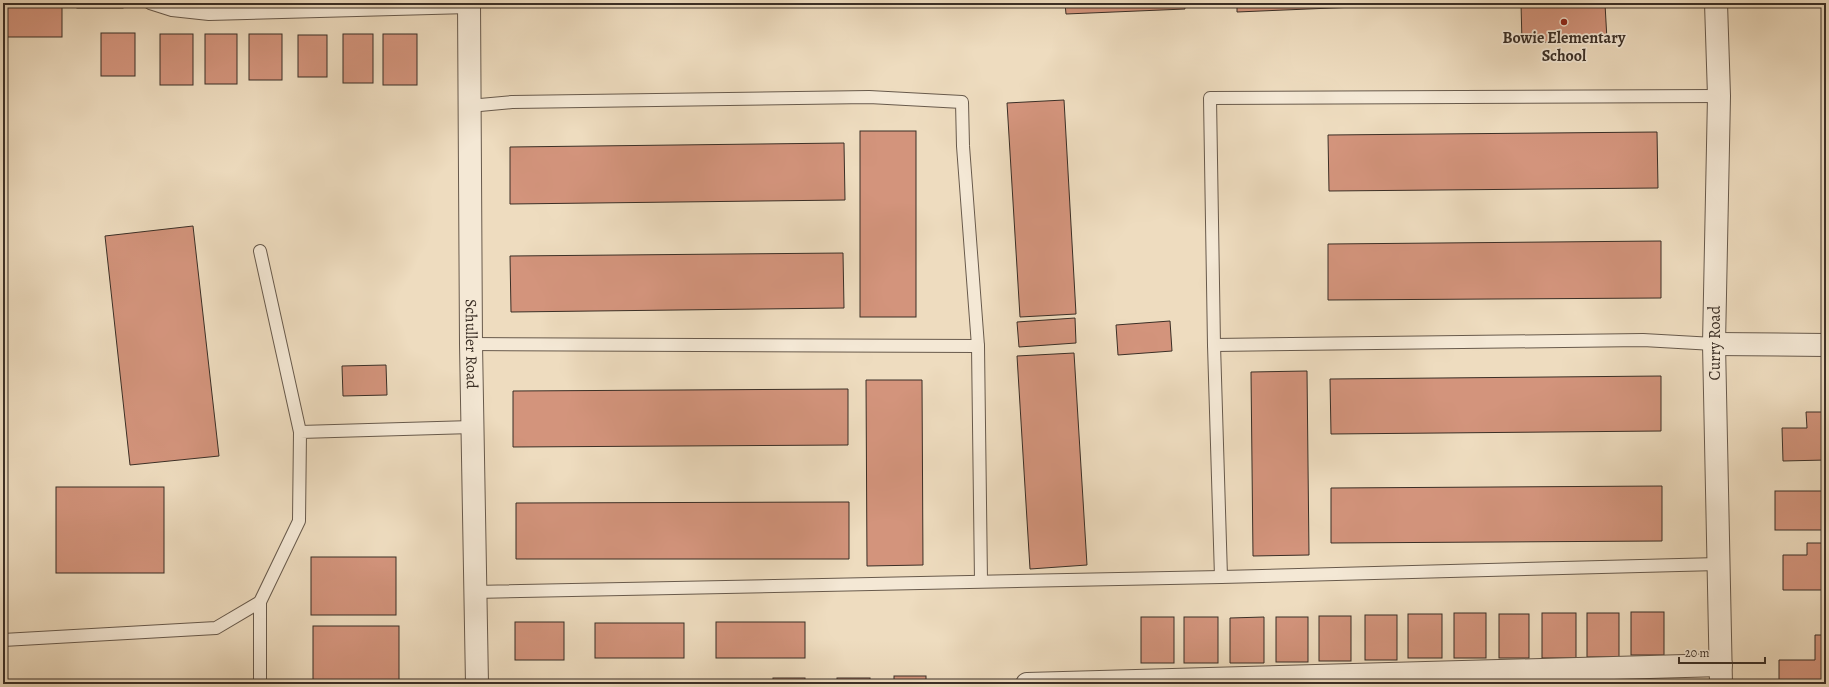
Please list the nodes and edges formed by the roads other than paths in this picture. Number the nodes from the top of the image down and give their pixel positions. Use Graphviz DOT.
graph roads {
  1 [pos="150,3"];
  2 [pos="1716,3"];
  3 [pos="469,5"];
  4 [pos="1719,96"];
  5 [pos="469,106"];
  6 [pos="260,251"];
  7 [pos="471,344"];
  8 [pos="1714,344"];
  9 [pos="1214,345"];
  10 [pos="1826,345"];
  11 [pos="978,346"];
  12 [pos="472,427"];
  13 [pos="300,432"];
  14 [pos="1718,564"];
  15 [pos="1221,577"];
  16 [pos="981,581"];
  17 [pos="474,592"];
  18 [pos="260,602"];
  19 [pos="3,640"];
  20 [pos="1721,675"];
  21 [pos="260,684"];
  22 [pos="477,684"];
  23 [pos="1027,684"];
  1 -- 3 [label="lane"];
  2 -- 4 [label="street, Curry Road"];
  3 -- 5 [label="street, Schuller Road"];
  4 -- 8 [label="street, Curry Road"];
  4 -- 9 [label="lane"];
  5 -- 7 [label="street, Schuller Road"];
  5 -- 11 [label="lane"];
  6 -- 13 [label="lane"];
  7 -- 11 [label="lane"];
  7 -- 12 [label="street, Schuller Road"];
  8 -- 9 [label="lane"];
  8 -- 10 [label="street"];
  8 -- 14 [label="street, Curry Road"];
  9 -- 15 [label="lane"];
  11 -- 16 [label="lane"];
  12 -- 13 [label="lane"];
  12 -- 17 [label="street, Schuller Road"];
  13 -- 18 [label="lane"];
  14 -- 15 [label="lane"];
  14 -- 20 [label="street, Curry Road"];
  15 -- 16 [label="lane"];
  16 -- 17 [label="lane"];
  17 -- 22 [label="street, Schuller Road"];
  18 -- 19 [label="lane"];
  18 -- 21 [label="lane"];
  20 -- 23 [label="street"];
}
